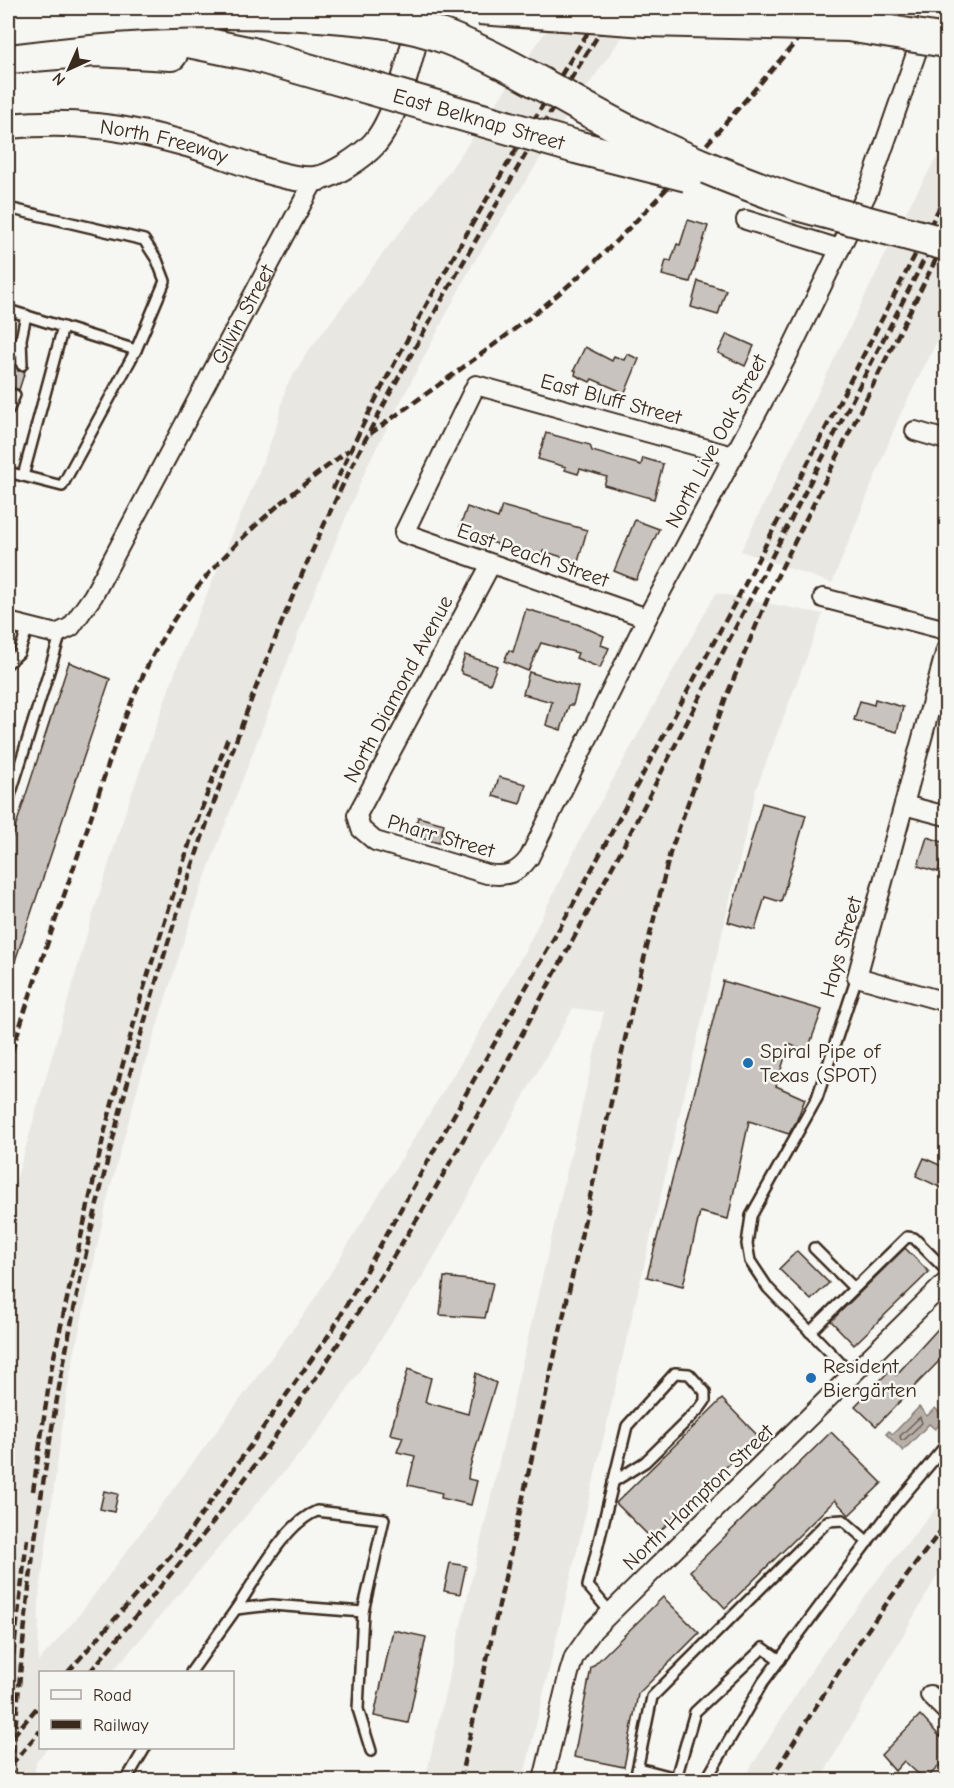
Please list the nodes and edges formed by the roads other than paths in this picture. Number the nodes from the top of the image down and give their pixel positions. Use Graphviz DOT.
graph roads {
  1 [pos="423,8"];
  2 [pos="479,8"];
  3 [pos="834,8"];
  4 [pos="932,8"];
  5 [pos="8,17"];
  6 [pos="8,27"];
  7 [pos="946,40"];
  8 [pos="252,54"];
  9 [pos="8,57"];
  10 [pos="8,126"];
  11 [pos="315,179"];
  12 [pos="8,208"];
  13 [pos="817,209"];
  14 [pos="746,220"];
  15 [pos="946,244"];
  16 [pos="840,249"];
  17 [pos="8,310"];
  18 [pos="26,315"];
  19 [pos="63,327"];
  20 [pos="21,339"];
  21 [pos="136,350"];
  22 [pos="9,361"];
  23 [pos="22,364"];
  24 [pos="15,395"];
  25 [pos="8,411"];
  26 [pos="915,431"];
  27 [pos="946,440"];
  28 [pos="733,456"];
  29 [pos="8,472"];
  30 [pos="23,476"];
  31 [pos="404,533"];
  32 [pos="491,564"];
  33 [pos="823,598"];
  34 [pos="647,618"];
  35 [pos="8,622"];
  36 [pos="28,627"];
  37 [pos="946,630"];
  38 [pos="61,633"];
  39 [pos="946,650"];
  40 [pos="8,663"];
  41 [pos="8,802"];
  42 [pos="904,805"];
  43 [pos="946,816"];
  44 [pos="367,834"];
  45 [pos="505,877"];
  46 [pos="857,977"];
  47 [pos="946,1002"];
  48 [pos="814,1248"];
  49 [pos="946,1270"];
  50 [pos="946,1282"];
  51 [pos="854,1288"];
  52 [pos="810,1332"];
  53 [pos="854,1377"];
  54 [pos="946,1444"];
  55 [pos="613,1482"];
  56 [pos="868,1542"];
  57 [pos="236,1609"];
  58 [pos="363,1612"];
  59 [pos="611,1612"];
  60 [pos="780,1660"];
  61 [pos="192,1671"];
  62 [pos="930,1695"];
  63 [pos="946,1711"];
  64 [pos="144,1749"];
  65 [pos="371,1751"];
  66 [pos="638,1768"];
  67 [pos="679,1779"];
  68 [pos="126,1780"];
  69 [pos="543,1780"];
  70 [pos="635,1780"];
  71 [pos="706,1780"];
  1 -- 11 [label="main road"];
  2 -- 7 [label="highway, bridge"];
  3 -- 7 [label="highway, bridge"];
  4 -- 16 [label="street, North Live Oak Street"];
  5 -- 8 [label="highway, East Belknap Street"];
  6 -- 13 [label="highway, bridge"];
  8 -- 9 [label="highway"];
  8 -- 13 [label="highway, East Belknap Street, bridge"];
  10 -- 11 [label="main road, North Freeway"];
  11 -- 38 [label="street, Gilvin Street"];
  12 -- 21 [label="lane"];
  13 -- 15 [label="highway, East Belknap Street, bridge"];
  14 -- 16 [label="street"];
  16 -- 28 [label="street, North Live Oak Street"];
  17 -- 18 [label="lane"];
  18 -- 19 [label="lane"];
  18 -- 20 [label="lane"];
  19 -- 21 [label="lane"];
  19 -- 30 [label="lane"];
  20 -- 22 [label="lane"];
  20 -- 23 [label="lane"];
  21 -- 30 [label="lane"];
  24 -- 25 [label="lane"];
  26 -- 27 [label="street"];
  28 -- 31 [label="street, East Bluff Street"];
  28 -- 34 [label="street, North Live Oak Street"];
  29 -- 30 [label="lane"];
  31 -- 32 [label="street, East Peach Street"];
  32 -- 34 [label="street, East Peach Street"];
  32 -- 44 [label="street, North Diamond Avenue"];
  33 -- 37 [label="street"];
  34 -- 45 [label="street, North Live Oak Street"];
  35 -- 36 [label="street"];
  36 -- 38 [label="street"];
  36 -- 40 [label="lane"];
  38 -- 41 [label="lane"];
  39 -- 42 [label="street, Hays Street"];
  42 -- 43 [label="street"];
  42 -- 46 [label="street, Hays Street"];
  44 -- 45 [label="street, Pharr Street"];
  46 -- 47 [label="street"];
  46 -- 52 [label="lane, Hays Street"];
  48 -- 51 [label="lane"];
  49 -- 51 [label="lane"];
  50 -- 53 [label="street, North Hampton Street"];
  51 -- 52 [label="lane"];
  52 -- 53 [label="lane"];
  53 -- 59 [label="street, North Hampton Street"];
  54 -- 56 [label="lane"];
  55 -- 55 [label="lane"];
  55 -- 59 [label="lane"];
  56 -- 60 [label="lane"];
  56 -- 66 [label="lane"];
  57 -- 58 [label="lane"];
  57 -- 58 [label="lane"];
  57 -- 61 [label="lane"];
  58 -- 65 [label="lane"];
  59 -- 69 [label="street, North Hampton Street"];
  60 -- 67 [label="lane"];
  60 -- 71 [label="lane"];
  62 -- 63 [label="street"];
  64 -- 68 [label="lane"];
  66 -- 67 [label="lane"];
  66 -- 70 [label="lane"];
}
